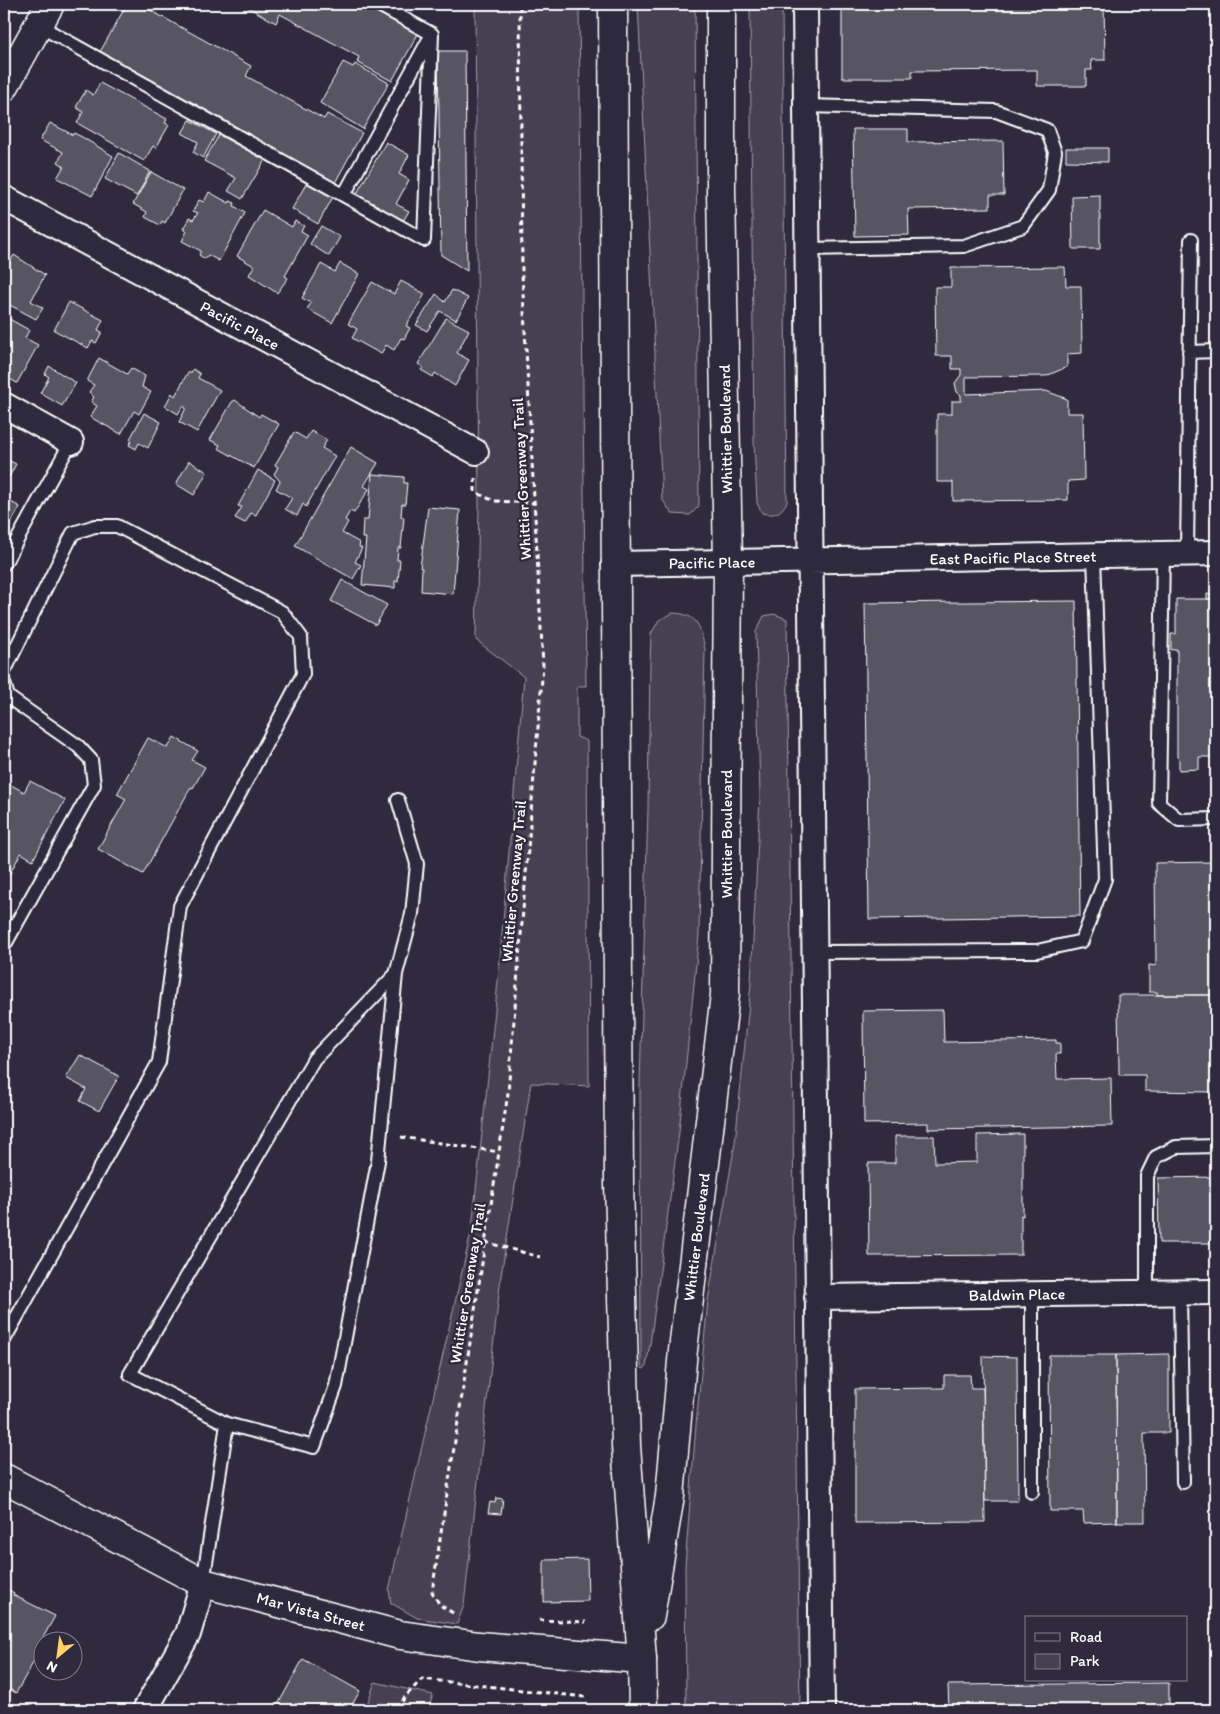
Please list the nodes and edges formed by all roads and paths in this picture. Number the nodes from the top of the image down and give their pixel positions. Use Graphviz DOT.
graph roads {
  1 [pos="377,4"];
  2 [pos="520,4"];
  3 [pos="613,4"];
  4 [pos="721,4"];
  5 [pos="805,4"];
  6 [pos="44,15"];
  7 [pos="432,34"];
  8 [pos="4,86"];
  9 [pos="806,106"];
  10 [pos="344,195"];
  11 [pos="4,198"];
  12 [pos="1191,240"];
  13 [pos="807,249"];
  14 [pos="1216,351"];
  15 [pos="1189,352"];
  16 [pos="4,405"];
  17 [pos="71,442"];
  18 [pos="476,452"];
  19 [pos="534,503"];
  20 [pos="1216,552"];
  21 [pos="1187,553"];
  22 [pos="1163,554"];
  23 [pos="1094,555"];
  24 [pos="810,560"];
  25 [pos="728,562"];
  26 [pos="4,564"];
  27 [pos="614,564"];
  28 [pos="4,672"];
  29 [pos="4,683"];
  30 [pos="398,800"];
  31 [pos="1216,819"];
  32 [pos="4,946"];
  33 [pos="814,952"];
  34 [pos="396,974"];
  35 [pos="381,1133"];
  36 [pos="1216,1146"];
  37 [pos="499,1152"];
  38 [pos="485,1242"];
  39 [pos="540,1258"];
  40 [pos="1216,1292"];
  41 [pos="1146,1293"];
  42 [pos="1180,1293"];
  43 [pos="1032,1294"];
  44 [pos="817,1297"];
  45 [pos="4,1340"];
  46 [pos="227,1424"];
  47 [pos="4,1478"];
  48 [pos="1183,1482"];
  49 [pos="1032,1492"];
  50 [pos="203,1583"];
  51 [pos="458,1615"];
  52 [pos="537,1620"];
  53 [pos="586,1622"];
  54 [pos="642,1659"];
  55 [pos="586,1697"];
  56 [pos="145,1710"];
  57 [pos="399,1710"];
  58 [pos="643,1710"];
  59 [pos="822,1710"];
  1 -- 7 [label="lane"];
  2 -- 19 [label="path, Whittier Greenway Trail"];
  3 -- 27 [label="main road, Whittier Boulevard"];
  4 -- 25 [label="main road, Whittier Boulevard"];
  5 -- 9 [label="street"];
  6 -- 8 [label="main road"];
  6 -- 10 [label="lane"];
  7 -- 10 [label="lane"];
  7 -- 10 [label="lane"];
  9 -- 13 [label="street"];
  9 -- 13 [label="lane"];
  11 -- 18 [label="street, Pacific Place"];
  12 -- 15 [label="lane"];
  13 -- 24 [label="street"];
  14 -- 15 [label="lane"];
  15 -- 21 [label="lane"];
  16 -- 17 [label="street"];
  17 -- 26 [label="lane"];
  18 -- 19 [label="path"];
  19 -- 37 [label="path, Whittier Greenway Trail"];
  20 -- 21 [label="street, East Pacific Place Street"];
  21 -- 22 [label="street, East Pacific Place Street"];
  22 -- 23 [label="street, East Pacific Place Street"];
  22 -- 31 [label="lane"];
  23 -- 24 [label="street, East Pacific Place Street"];
  23 -- 33 [label="lane"];
  24 -- 25 [label="street, Pacific Place"];
  24 -- 33 [label="street"];
  25 -- 27 [label="street, Pacific Place"];
  25 -- 54 [label="main road, Whittier Boulevard"];
  27 -- 54 [label="main road, Whittier Boulevard"];
  28 -- 45 [label="lane"];
  29 -- 32 [label="lane"];
  30 -- 34 [label="lane"];
  33 -- 44 [label="street"];
  34 -- 35 [label="lane"];
  34 -- 46 [label="lane"];
  35 -- 37 [label="path"];
  35 -- 46 [label="lane"];
  36 -- 41 [label="lane"];
  37 -- 38 [label="path, Whittier Greenway Trail"];
  38 -- 39 [label="path"];
  38 -- 51 [label="path, Whittier Greenway Trail"];
  40 -- 42 [label="street, Baldwin Place"];
  41 -- 42 [label="street, Baldwin Place"];
  41 -- 43 [label="street, Baldwin Place"];
  42 -- 48 [label="lane"];
  43 -- 44 [label="street, Baldwin Place"];
  43 -- 49 [label="lane"];
  44 -- 59 [label="street"];
  46 -- 50 [label="lane"];
  47 -- 50 [label="main road, Mar Vista Street"];
  50 -- 54 [label="main road, Mar Vista Street"];
  50 -- 56 [label="street"];
  52 -- 53 [label="path"];
  54 -- 58 [label="main road, Whittier Boulevard"];
  55 -- 57 [label="path"];
}
